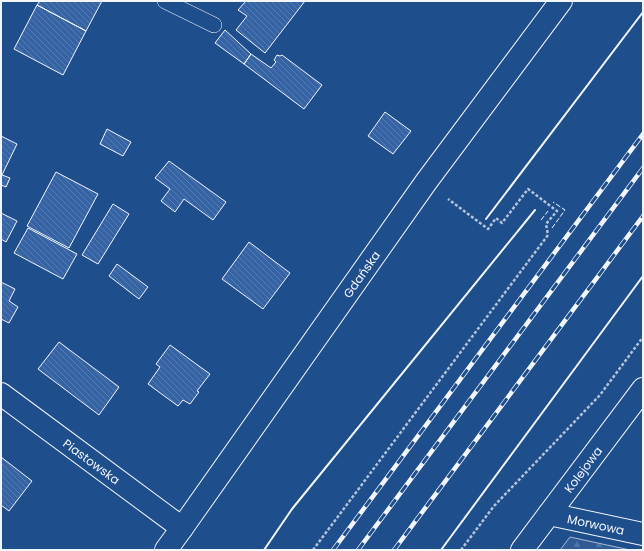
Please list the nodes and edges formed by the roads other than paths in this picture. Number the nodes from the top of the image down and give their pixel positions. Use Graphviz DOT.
graph roads {
  1 [pos="165,1"];
  2 [pos="561,1"];
  3 [pos="214,25"];
  4 [pos="643,389"];
  5 [pos="1,394"];
  6 [pos="549,514"];
  7 [pos="182,528"];
  8 [pos="643,534"];
  9 [pos="166,550"];
  10 [pos="522,550"];
  1 -- 3 [label="lane"];
  2 -- 7 [label="street, Gdańska"];
  4 -- 6 [label="street, Kolejowa"];
  5 -- 7 [label="street, Piastowska"];
  6 -- 8 [label="street, Morwowa"];
  6 -- 10 [label="street, Kolejowa"];
  7 -- 9 [label="street, Gdańska"];
}
